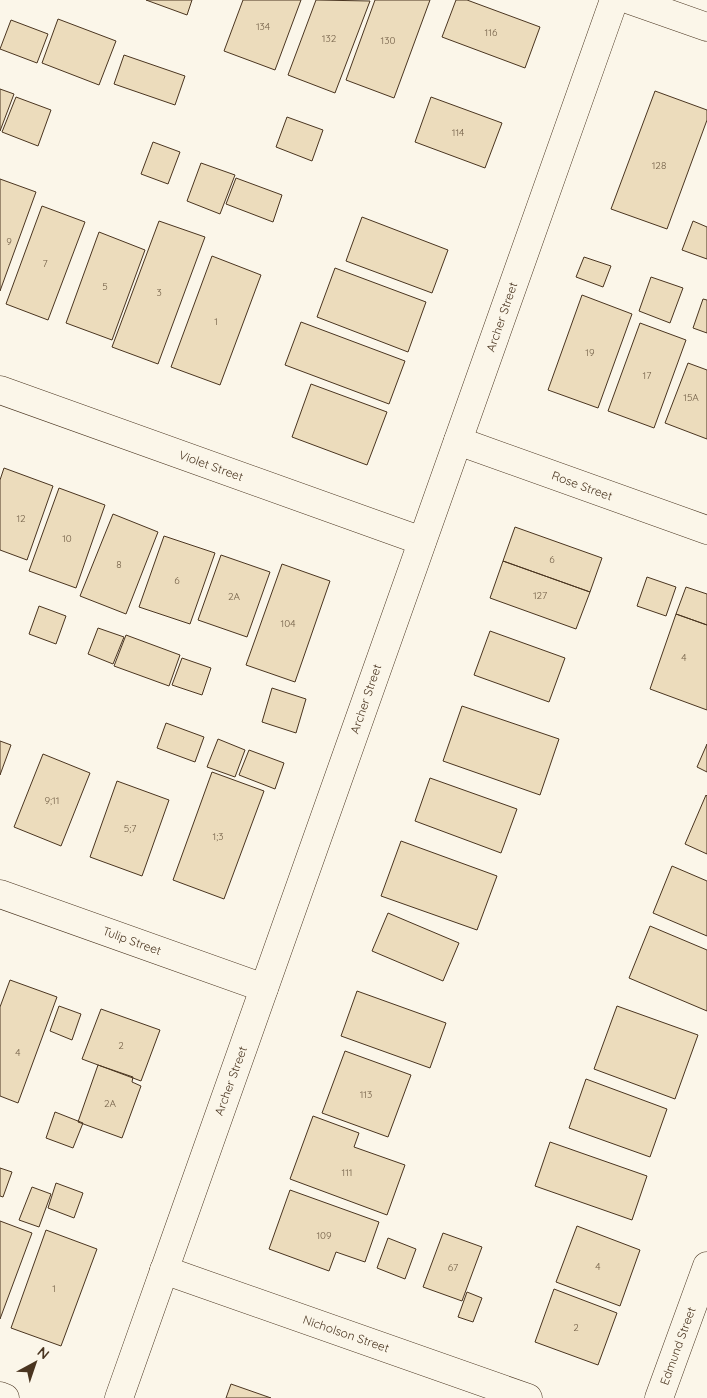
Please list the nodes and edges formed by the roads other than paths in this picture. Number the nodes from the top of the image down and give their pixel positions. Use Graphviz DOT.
graph roads {
  1 [pos="614,0"];
  2 [pos="630,0"];
  3 [pos="707,27"];
  4 [pos="0,390"];
  5 [pos="458,441"];
  6 [pos="707,530"];
  7 [pos="422,542"];
  8 [pos="0,894"];
  9 [pos="264,988"];
  10 [pos="707,1266"];
  11 [pos="164,1270"];
  12 [pos="0,1396"];
  13 [pos="5,1398"];
  14 [pos="119,1398"];
  15 [pos="528,1398"];
  16 [pos="659,1398"];
  1 -- 5 [label="street, Archer Street"];
  2 -- 3 [label="street"];
  4 -- 7 [label="street, Violet Street"];
  5 -- 6 [label="street, Rose Street"];
  5 -- 7 [label="street, Archer Street"];
  7 -- 9 [label="street, Archer Street"];
  8 -- 9 [label="street, Tulip Street"];
  9 -- 11 [label="street, Archer Street"];
  10 -- 16 [label="street, Edmund Street"];
  11 -- 14 [label="street, Archer Street"];
  11 -- 15 [label="street, Nicholson Street"];
  12 -- 13 [label="street"];
}
